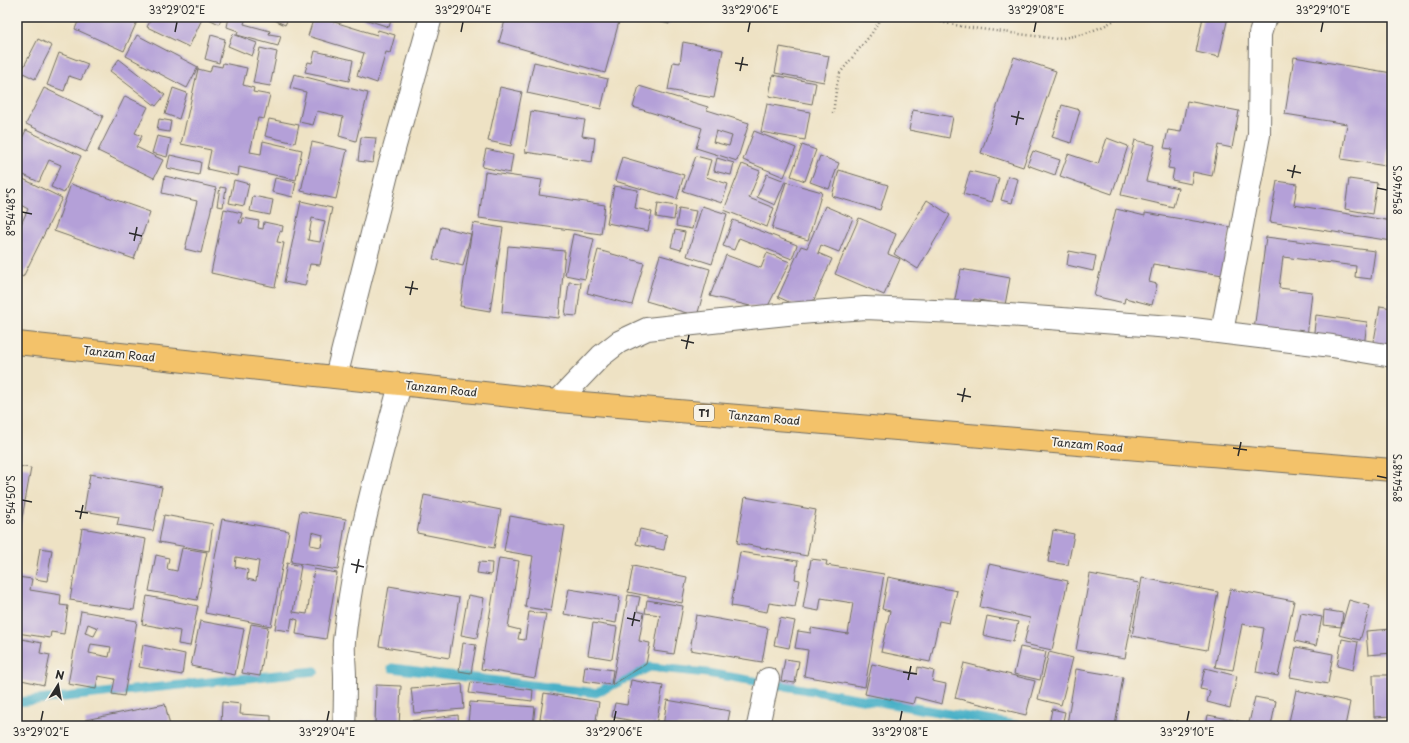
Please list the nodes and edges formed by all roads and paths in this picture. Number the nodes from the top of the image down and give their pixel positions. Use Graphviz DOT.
graph roads {
  1 [pos="431,17"];
  2 [pos="881,17"];
  3 [pos="917,17"];
  4 [pos="1120,17"];
  5 [pos="1268,17"];
  6 [pos="833,113"];
  7 [pos="1222,332"];
  8 [pos="17,343"];
  9 [pos="1392,356"];
  10 [pos="336,377"];
  11 [pos="400,385"];
  12 [pos="558,401"];
  13 [pos="1392,470"];
  14 [pos="768,679"];
  15 [pos="344,726"];
  16 [pos="758,726"];
  1 -- 10 [label="street"];
  2 -- 6 [label="path"];
  3 -- 4 [label="path"];
  5 -- 7 [label="street"];
  7 -- 9 [label="street"];
  7 -- 12 [label="street"];
  8 -- 10 [label="highway, Tanzam Road / T1"];
  10 -- 11 [label="highway, Tanzam Road / T1"];
  11 -- 12 [label="highway, Tanzam Road / T1"];
  11 -- 15 [label="street"];
  12 -- 13 [label="highway, Tanzam Road / T1"];
  14 -- 16 [label="street"];
}
